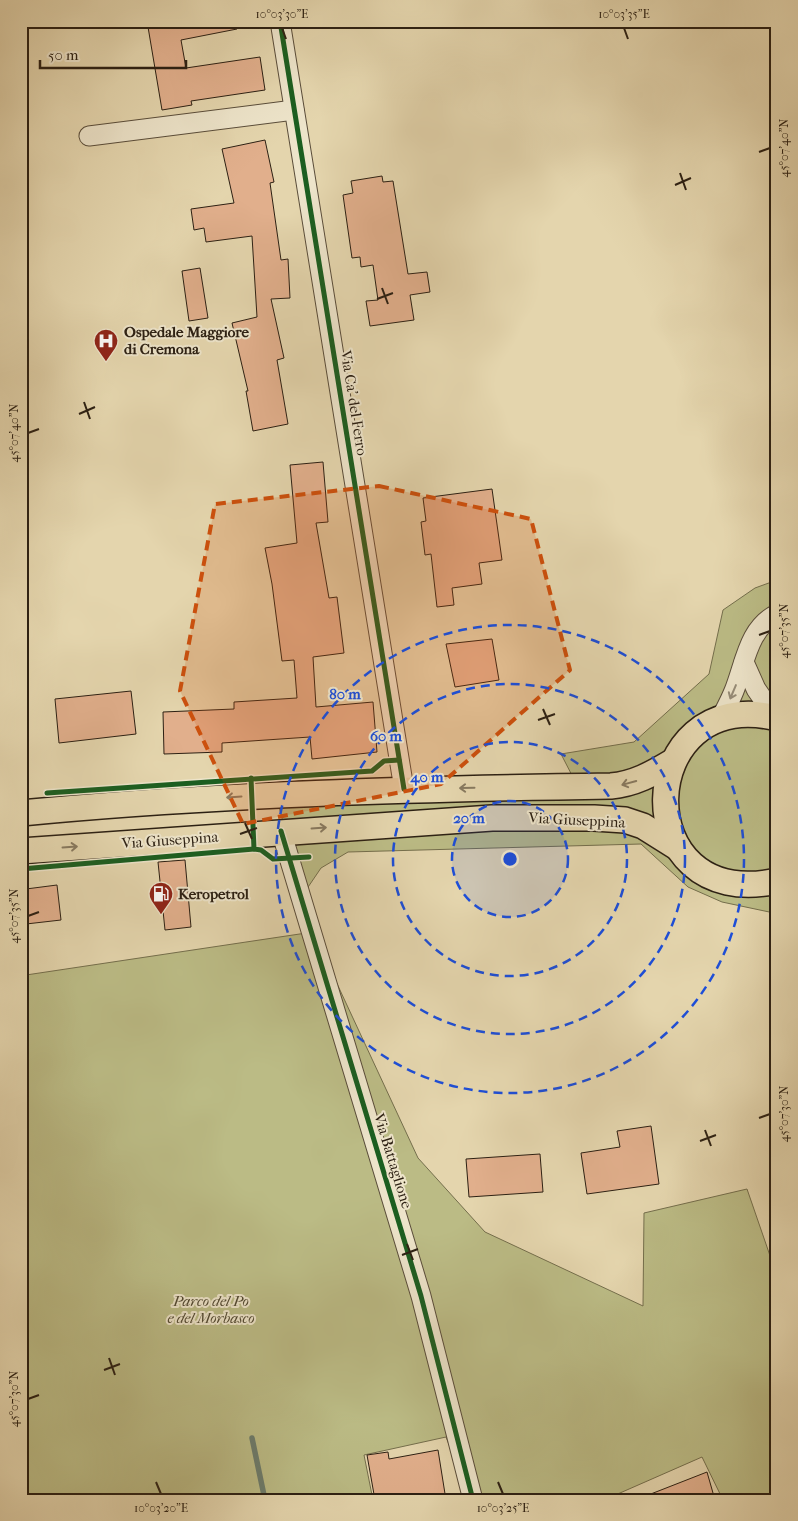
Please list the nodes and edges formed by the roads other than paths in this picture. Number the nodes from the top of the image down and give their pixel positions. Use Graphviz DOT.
graph roads {
  1 [pos="280,21"];
  2 [pos="294,110"];
  3 [pos="89,136"];
  4 [pos="777,614"];
  5 [pos="744,662"];
  6 [pos="776,718"];
  7 [pos="720,720"];
  8 [pos="672,762"];
  9 [pos="404,789"];
  10 [pos="277,794"];
  11 [pos="21,814"];
  12 [pos="409,822"];
  13 [pos="281,831"];
  14 [pos="678,848"];
  15 [pos="21,851"];
  16 [pos="770,887"];
  17 [pos="473,1500"];
  1 -- 2 [label="street, Via Ca' del Ferro"];
  2 -- 3 [label="street"];
  2 -- 9 [label="street, Via Ca' del Ferro"];
  4 -- 5 [label="street"];
  5 -- 6 [label="street"];
  5 -- 7 [label="street, one-way"];
  6 -- 7 [label="main road"];
  7 -- 8 [label="main road"];
  8 -- 9 [label="main road, Via Giuseppina, one-way"];
  8 -- 14 [label="main road"];
  9 -- 10 [label="main road, Via Giuseppina"];
  9 -- 12 [label="main road"];
  10 -- 11 [label="main road, Via Giuseppina, one-way"];
  10 -- 13 [label="main road"];
  13 -- 12 [label="main road, Via Giuseppina, one-way"];
  12 -- 14 [label="main road, Via Giuseppina"];
  15 -- 13 [label="main road, Via Giuseppina, one-way"];
  13 -- 17 [label="street, Via Battaglione"];
  14 -- 16 [label="main road"];
}
